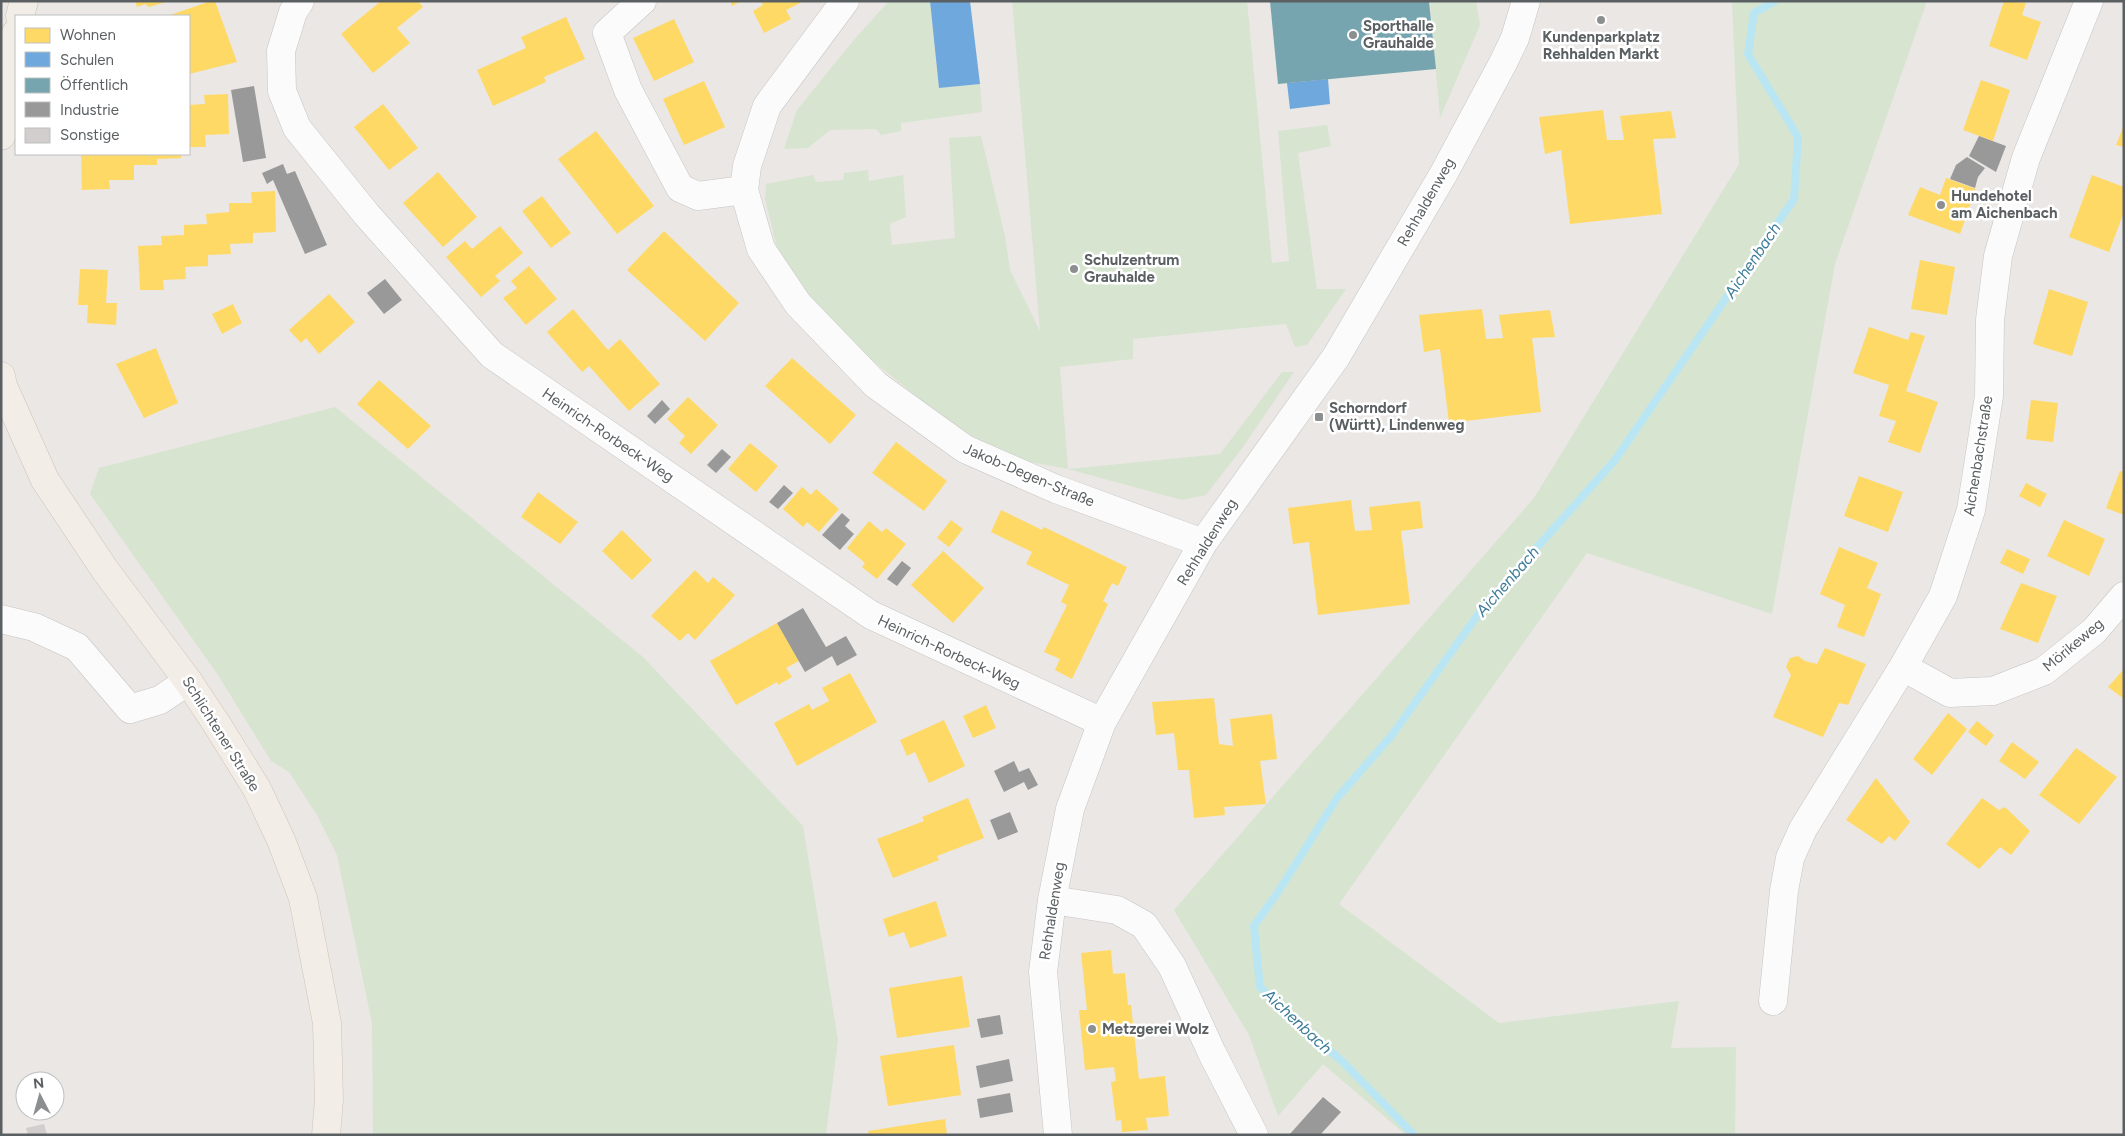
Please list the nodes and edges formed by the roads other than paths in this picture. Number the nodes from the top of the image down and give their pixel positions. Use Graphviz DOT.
graph roads {
  1 [pos="24,1"];
  2 [pos="300,1"];
  3 [pos="642,1"];
  4 [pos="845,1"];
  5 [pos="1526,1"];
  6 [pos="2089,1"];
  7 [pos="20,15"];
  8 [pos="15,37"];
  9 [pos="1,136"];
  10 [pos="744,190"];
  11 [pos="1,376"];
  12 [pos="1203,543"];
  13 [pos="2124,596"];
  14 [pos="1,620"];
  15 [pos="1903,667"];
  16 [pos="188,681"];
  17 [pos="1102,722"];
  18 [pos="1052,900"];
  19 [pos="1773,1001"];
  20 [pos="326,1135"];
  21 [pos="1058,1135"];
  22 [pos="1254,1135"];
  1 -- 7 [label="main road"];
  2 -- 17 [label="street, Heinrich-Rorbeck-Weg"];
  3 -- 10 [label="street"];
  4 -- 10 [label="street, Jakob-Degen-Straße"];
  5 -- 12 [label="street, Rehhaldenweg"];
  6 -- 15 [label="street, Aichenbachstraße"];
  8 -- 9 [label="main road"];
  10 -- 12 [label="street, Jakob-Degen-Straße"];
  11 -- 16 [label="main road, Schlichtener Straße"];
  12 -- 17 [label="street, Rehhaldenweg"];
  13 -- 15 [label="street, Mörikeweg"];
  14 -- 16 [label="street"];
  15 -- 19 [label="street, Aichenbachstraße"];
  16 -- 20 [label="main road, Schlichtener Straße"];
  17 -- 18 [label="street, Rehhaldenweg"];
  18 -- 21 [label="street, Rehhaldenweg"];
  18 -- 22 [label="street"];
}
